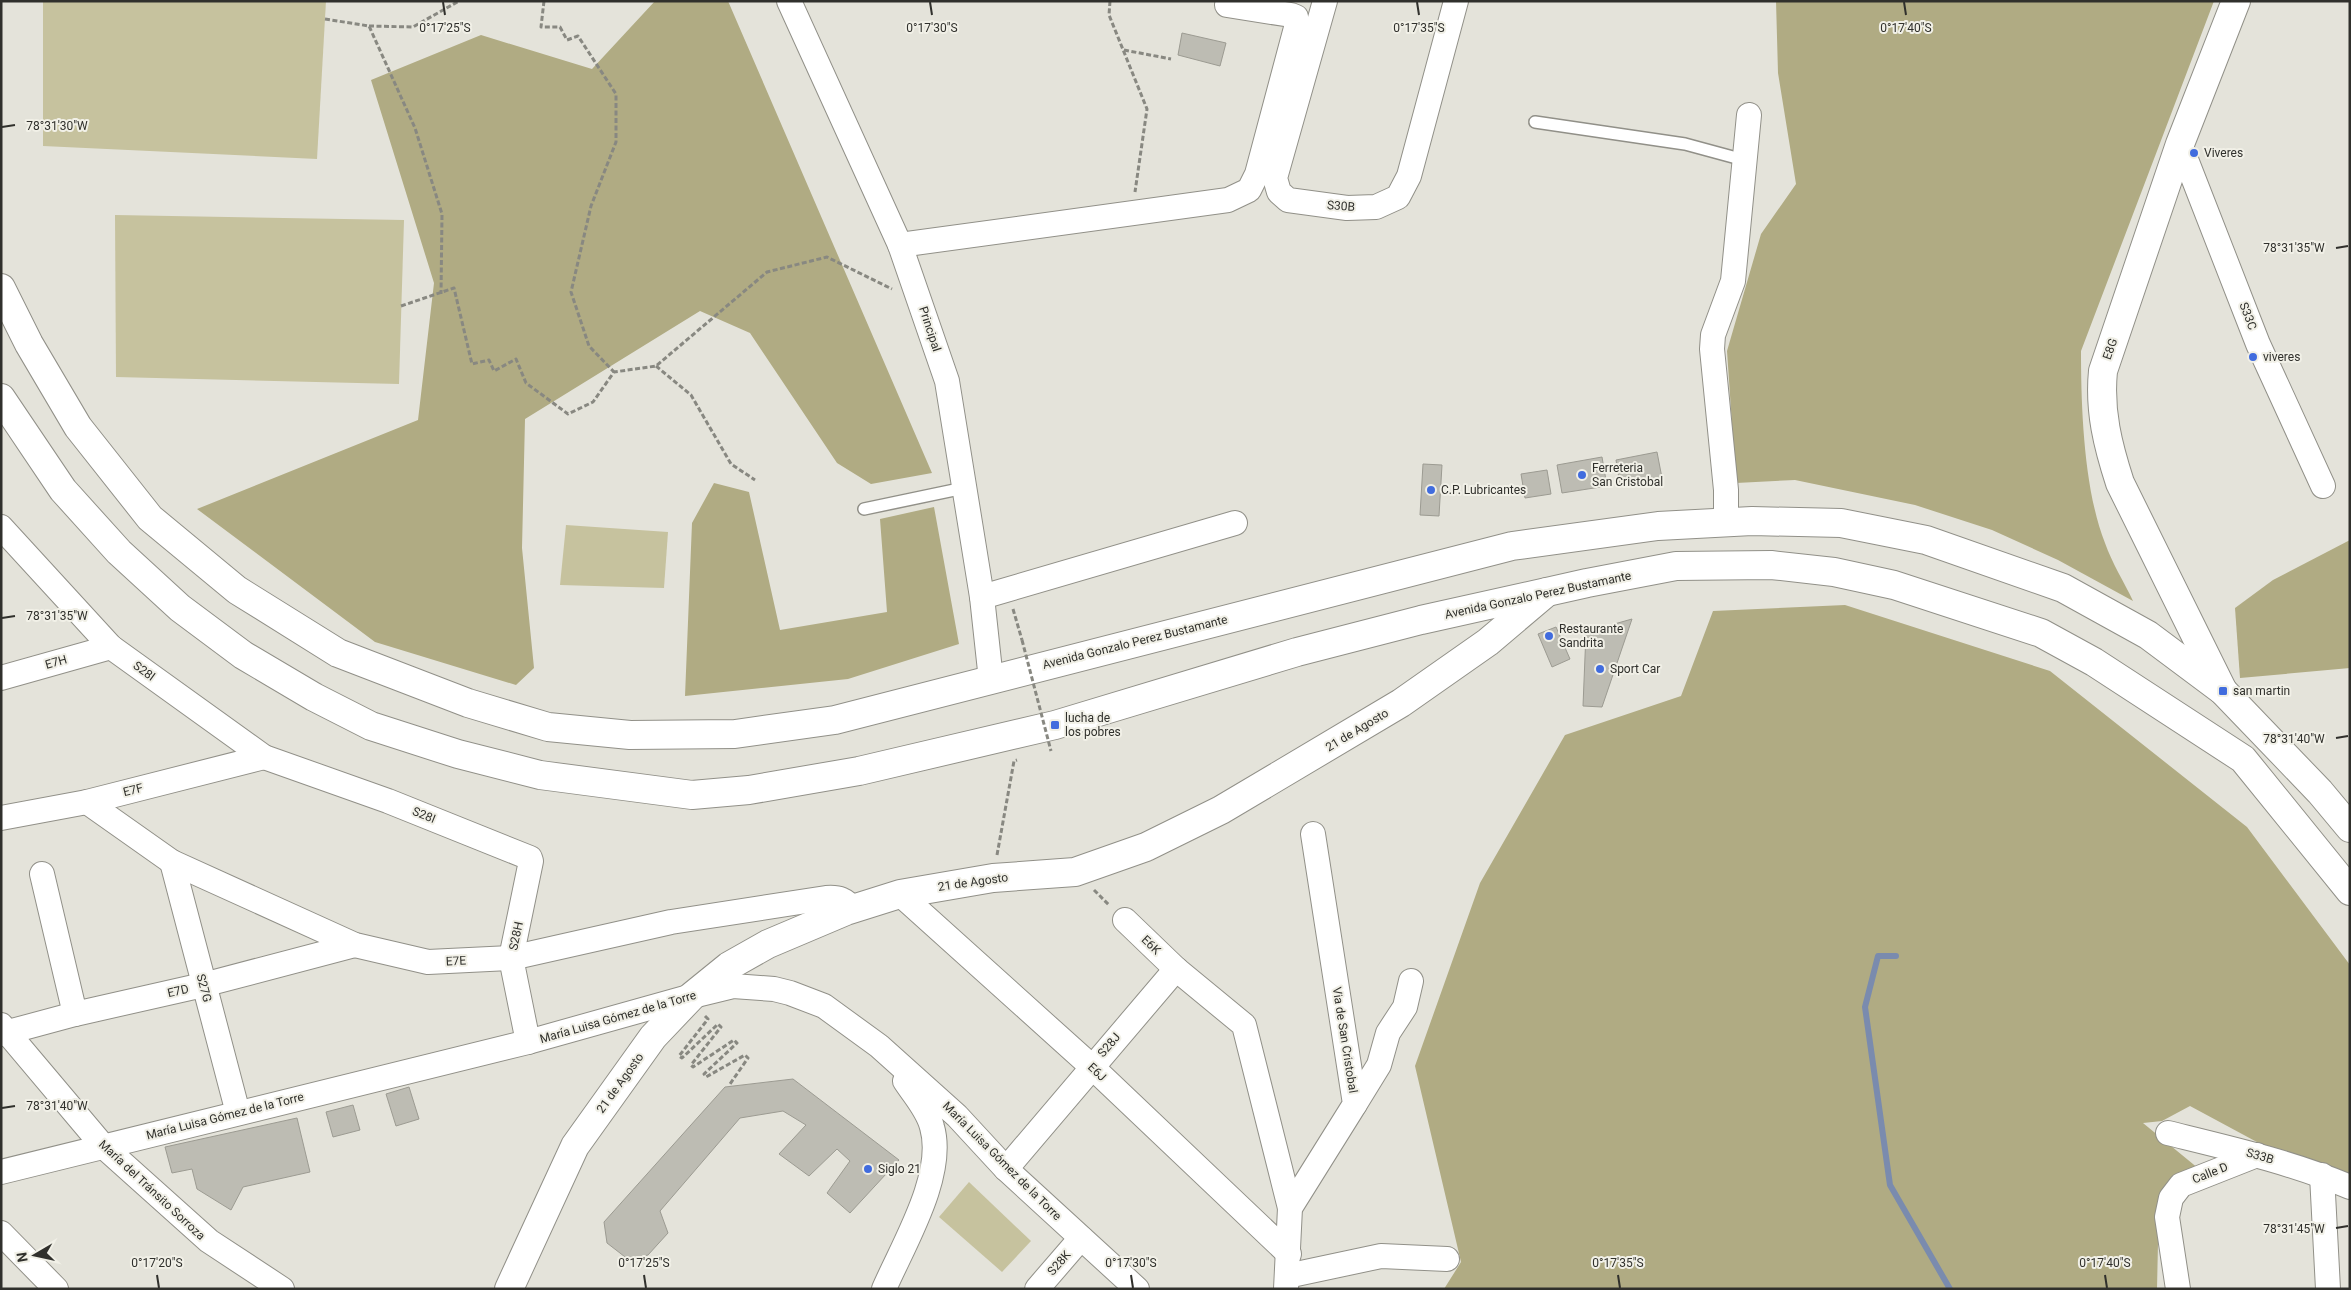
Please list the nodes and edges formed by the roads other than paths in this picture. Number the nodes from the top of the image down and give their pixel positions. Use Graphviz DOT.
graph roads {
  1 [pos="789,1"];
  2 [pos="1324,1"];
  3 [pos="1456,1"];
  4 [pos="2236,1"];
  5 [pos="1227,5"];
  6 [pos="1748,115"];
  7 [pos="1535,122"];
  8 [pos="2180,144"];
  9 [pos="1744,160"];
  10 [pos="900,245"];
  11 [pos="1,288"];
  12 [pos="1,398"];
  13 [pos="2323,486"];
  14 [pos="964,488"];
  15 [pos="864,509"];
  16 [pos="1726,522"];
  17 [pos="1235,523"];
  18 [pos="1,527"];
  19 [pos="1547,592"];
  20 [pos="982,597"];
  21 [pos="111,647"];
  22 [pos="1,678"];
  23 [pos="991,680"];
  24 [pos="2223,690"];
  25 [pos="264,756"];
  26 [pos="317,775"];
  27 [pos="87,802"];
  28 [pos="1,818"];
  29 [pos="2350,828"];
  30 [pos="1313,834"];
  31 [pos="530,858"];
  32 [pos="172,862"];
  33 [pos="42,874"];
  34 [pos="2350,891"];
  35 [pos="900,894"];
  36 [pos="854,910"];
  37 [pos="1125,920"];
  38 [pos="355,945"];
  39 [pos="511,958"];
  40 [pos="1176,969"];
  41 [pos="1411,981"];
  42 [pos="204,985"];
  43 [pos="692,996"];
  44 [pos="75,1014"];
  45 [pos="3,1031"];
  46 [pos="528,1042"];
  47 [pos="879,1046"];
  48 [pos="1091,1066"];
  49 [pos="1356,1104"];
  50 [pos="238,1113"];
  51 [pos="2168,1133"];
  52 [pos="103,1146"];
  53 [pos="2257,1155"];
  54 [pos="1006,1168"];
  55 [pos="1,1172"];
  56 [pos="2322,1175"];
  57 [pos="2350,1187"];
  58 [pos="1290,1208"];
  59 [pos="1,1233"];
  60 [pos="1081,1238"];
  61 [pos="1447,1259"];
  62 [pos="1287,1273"];
  63 [pos="56,1289"];
  64 [pos="282,1289"];
  65 [pos="509,1289"];
  66 [pos="884,1289"];
  67 [pos="1037,1289"];
  68 [pos="1137,1289"];
  69 [pos="2178,1289"];
  70 [pos="2328,1289"];
  1 -- 10 [label="street, Principal"];
  2 -- 3 [label="street, S30B"];
  4 -- 8 [label="main road, E8G"];
  5 -- 10 [label="street"];
  6 -- 9 [label="street"];
  7 -- 9 [label="lane"];
  8 -- 13 [label="street, S33C"];
  8 -- 24 [label="main road, E8G"];
  9 -- 16 [label="street"];
  10 -- 14 [label="street, Principal"];
  11 -- 23 [label="main road, Avenida Gonzalo Perez Bustamante"];
  12 -- 19 [label="main road, Avenida Gonzalo Perez Bustamante"];
  14 -- 15 [label="lane"];
  14 -- 20 [label="street, Principal"];
  16 -- 23 [label="main road, Avenida Gonzalo Perez Bustamante"];
  16 -- 24 [label="main road, Avenida Gonzalo Perez Bustamante"];
  17 -- 20 [label="street"];
  18 -- 21 [label="street, S28l"];
  19 -- 34 [label="main road, Avenida Gonzalo Perez Bustamante"];
  19 -- 35 [label="main road, 21 de Agosto"];
  20 -- 23 [label="street, Principal"];
  21 -- 22 [label="street, E7H"];
  21 -- 25 [label="street, S28l"];
  24 -- 29 [label="main road, Avenida Gonzalo Perez Bustamante"];
  25 -- 26 [label="street, S28l"];
  25 -- 27 [label="street, E7F"];
  26 -- 31 [label="street, S28I"];
  27 -- 28 [label="street, E7F"];
  27 -- 32 [label="street, E7E"];
  30 -- 49 [label="street, Via de San Cristobal"];
  31 -- 39 [label="street, S28H"];
  32 -- 38 [label="street, E7E"];
  32 -- 42 [label="street, S27G"];
  33 -- 44 [label="street"];
  35 -- 36 [label="main road, 21 de Agosto"];
  35 -- 48 [label="street, E6J"];
  36 -- 39 [label="street, E7E"];
  36 -- 43 [label="main road, 21 de Agosto"];
  37 -- 40 [label="street, E6K"];
  38 -- 39 [label="street, E7E"];
  38 -- 42 [label="street, E7D"];
  39 -- 46 [label="street, S28H"];
  40 -- 48 [label="street, S28J"];
  40 -- 58 [label="street, E6K"];
  41 -- 49 [label="street"];
  42 -- 44 [label="street, E7D"];
  42 -- 50 [label="street, S27G"];
  43 -- 46 [label="street, María Luisa Gómez de la Torre"];
  43 -- 47 [label="street, María Luisa Gómez de la Torre"];
  43 -- 65 [label="main road, 21 de Agosto"];
  44 -- 45 [label="street, E7D"];
  45 -- 52 [label="street, María del Tránsito Sorroza"];
  46 -- 50 [label="street, María Luisa Gómez de la Torre"];
  47 -- 54 [label="street, María Luisa Gómez de la Torre"];
  47 -- 66 [label="street"];
  48 -- 54 [label="street, S28J"];
  48 -- 62 [label="street, E6J"];
  49 -- 58 [label="street, Via de San Cristobal"];
  50 -- 52 [label="street, María Luisa Gómez de la Torre"];
  51 -- 53 [label="street, S33B"];
  52 -- 55 [label="street, María Luisa Gómez de la Torre"];
  52 -- 64 [label="street, María del Tránsito Sorroza"];
  53 -- 56 [label="street, S33B"];
  53 -- 69 [label="street, Calle D"];
  54 -- 60 [label="street, María Luisa Gómez de la Torre"];
  56 -- 57 [label="street, S33B"];
  56 -- 70 [label="street"];
  58 -- 62 [label="street"];
  59 -- 63 [label="street"];
  60 -- 67 [label="street, S28K"];
  60 -- 68 [label="street, María Luisa Gómez de la Torre"];
  61 -- 62 [label="street"];
}
